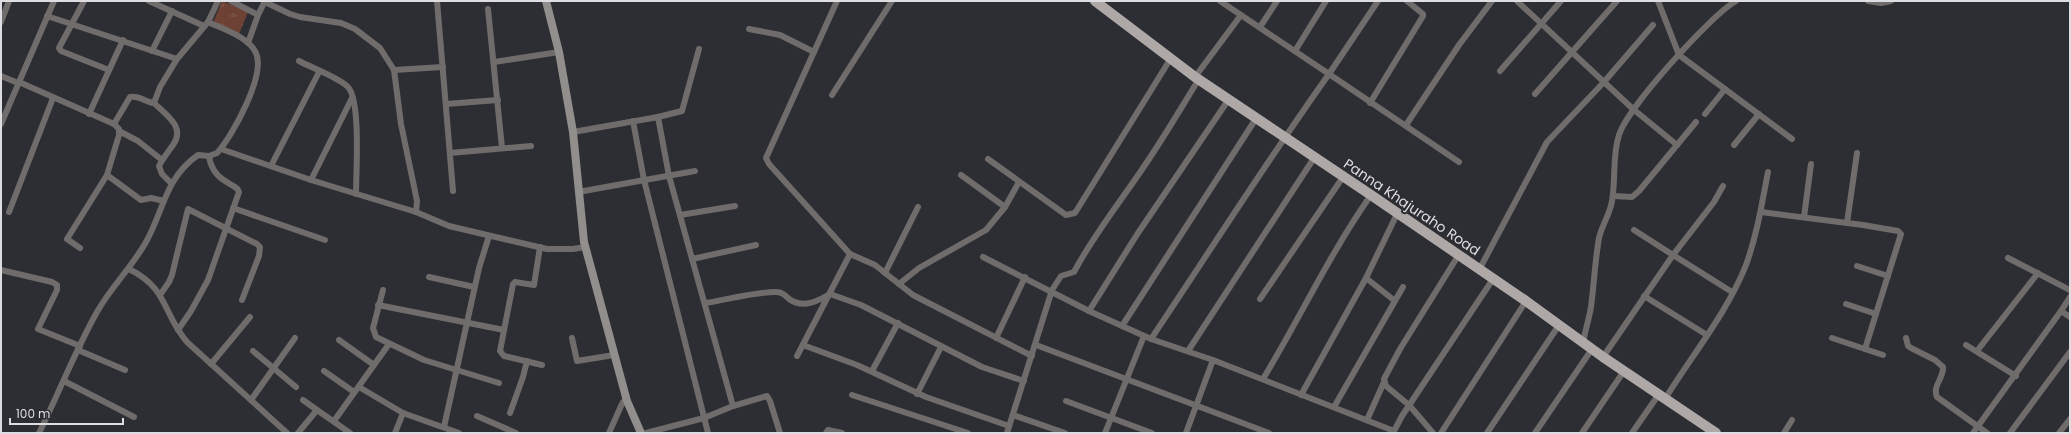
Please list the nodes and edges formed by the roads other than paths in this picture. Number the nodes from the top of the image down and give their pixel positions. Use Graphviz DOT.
graph roads {
  1 [pos="9,1"];
  2 [pos="54,1"];
  3 [pos="84,1"];
  4 [pos="149,1"];
  5 [pos="218,1"];
  6 [pos="231,1"];
  7 [pos="265,1"];
  8 [pos="438,1"];
  9 [pos="546,1"];
  10 [pos="837,1"];
  11 [pos="892,1"];
  12 [pos="1095,1"];
  13 [pos="1277,1"];
  14 [pos="1326,1"];
  15 [pos="1378,1"];
  16 [pos="1407,1"];
  17 [pos="1492,1"];
  18 [pos="1517,1"];
  19 [pos="1561,1"];
  20 [pos="1617,1"];
  21 [pos="1658,1"];
  22 [pos="1736,1"];
  23 [pos="1868,1"];
  24 [pos="1891,1"];
  25 [pos="1222,2"];
  26 [pos="488,9"];
  27 [pos="172,11"];
  28 [pos="258,15"];
  29 [pos="1241,15"];
  30 [pos="47,16"];
  31 [pos="1,22"];
  32 [pos="72,24"];
  33 [pos="206,24"];
  34 [pos="1542,25"];
  35 [pos="1652,25"];
  36 [pos="1260,27"];
  37 [pos="749,29"];
  38 [pos="123,40"];
  39 [pos="248,43"];
  40 [pos="699,49"];
  41 [pos="152,51"];
  42 [pos="1295,51"];
  43 [pos="1570,51"];
  44 [pos="559,52"];
  45 [pos="814,52"];
  46 [pos="1680,55"];
  47 [pos="1171,58"];
  48 [pos="177,59"];
  49 [pos="299,61"];
  50 [pos="494,62"];
  51 [pos="443,68"];
  52 [pos="109,70"];
  53 [pos="394,70"];
  54 [pos="1500,71"];
  55 [pos="319,72"];
  56 [pos="1329,74"];
  57 [pos="1,76"];
  58 [pos="1197,78"];
  59 [pos="1604,82"];
  60 [pos="19,83"];
  61 [pos="1725,89"];
  62 [pos="1534,94"];
  63 [pos="832,95"];
  64 [pos="352,97"];
  65 [pos="53,98"];
  66 [pos="1229,99"];
  67 [pos="498,100"];
  68 [pos="154,103"];
  69 [pos="1370,103"];
  70 [pos="446,104"];
  71 [pos="1633,109"];
  72 [pos="89,114"];
  73 [pos="1705,114"];
  74 [pos="1759,114"];
  75 [pos="658,117"];
  76 [pos="1257,117"];
  77 [pos="633,121"];
  78 [pos="1696,122"];
  79 [pos="1,124"];
  80 [pos="114,124"];
  81 [pos="1406,125"];
  82 [pos="119,131"];
  83 [pos="573,132"];
  84 [pos="1284,137"];
  85 [pos="1792,139"];
  86 [pos="1677,145"];
  87 [pos="1734,145"];
  88 [pos="531,146"];
  89 [pos="502,148"];
  90 [pos="221,149"];
  91 [pos="450,153"];
  92 [pos="1856,153"];
  93 [pos="209,156"];
  94 [pos="1314,158"];
  95 [pos="988,159"];
  96 [pos="162,160"];
  97 [pos="1459,162"];
  98 [pos="1811,164"];
  99 [pos="271,166"];
  100 [pos="695,171"];
  101 [pos="1768,172"];
  102 [pos="107,175"];
  103 [pos="961,175"];
  104 [pos="669,176"];
  105 [pos="1343,177"];
  106 [pos="311,180"];
  107 [pos="644,180"];
  108 [pos="1019,182"];
  109 [pos="171,183"];
  110 [pos="1723,186"];
  111 [pos="453,191"];
  112 [pos="578,192"];
  113 [pos="356,194"];
  114 [pos="1371,195"];
  115 [pos="1613,196"];
  116 [pos="164,201"];
  117 [pos="735,206"];
  118 [pos="918,207"];
  119 [pos="1005,207"];
  120 [pos="233,208"];
  121 [pos="9,212"];
  122 [pos="416,212"];
  123 [pos="1761,212"];
  124 [pos="1397,214"];
  125 [pos="680,215"];
  126 [pos="1804,218"];
  127 [pos="1846,223"];
  128 [pos="225,228"];
  129 [pos="1634,230"];
  130 [pos="489,236"];
  131 [pos="325,240"];
  132 [pos="585,246"];
  133 [pos="756,246"];
  134 [pos="540,247"];
  135 [pos="80,248"];
  136 [pos="850,254"];
  137 [pos="1672,255"];
  138 [pos="1458,256"];
  139 [pos="983,257"];
  140 [pos="2008,258"];
  141 [pos="692,259"];
  142 [pos="1857,266"];
  143 [pos="129,269"];
  144 [pos="1,270"];
  145 [pos="1479,270"];
  146 [pos="885,273"];
  147 [pos="2038,274"];
  148 [pos="1888,276"];
  149 [pos="429,277"];
  150 [pos="1025,277"];
  151 [pos="1366,278"];
  152 [pos="1493,279"];
  153 [pos="899,284"];
  154 [pos="474,287"];
  155 [pos="1403,287"];
  156 [pos="383,290"];
  157 [pos="1052,290"];
  158 [pos="2070,290"];
  159 [pos="1732,292"];
  160 [pos="160,294"];
  161 [pos="830,294"];
  162 [pos="1644,296"];
  163 [pos="2070,297"];
  164 [pos="1260,299"];
  165 [pos="242,300"];
  166 [pos="1395,301"];
  167 [pos="1526,302"];
  168 [pos="705,303"];
  169 [pos="1846,304"];
  170 [pos="378,305"];
  171 [pos="1089,311"];
  172 [pos="2061,311"];
  173 [pos="1876,314"];
  174 [pos="250,317"];
  175 [pos="2070,317"];
  176 [pos="466,323"];
  177 [pos="898,323"];
  178 [pos="1122,326"];
  179 [pos="1559,326"];
  180 [pos="178,330"];
  181 [pos="504,330"];
  182 [pos="1707,335"];
  183 [pos="1144,336"];
  184 [pos="295,338"];
  185 [pos="572,338"];
  186 [pos="996,338"];
  187 [pos="1832,338"];
  188 [pos="1906,338"];
  189 [pos="1151,339"];
  190 [pos="339,340"];
  191 [pos="1582,343"];
  192 [pos="389,344"];
  193 [pos="803,345"];
  194 [pos="1036,345"];
  195 [pos="1966,345"];
  196 [pos="941,347"];
  197 [pos="79,348"];
  198 [pos="1592,349"];
  199 [pos="1865,349"];
  200 [pos="253,351"];
  201 [pos="1188,351"];
  202 [pos="1977,351"];
  203 [pos="2070,352"];
  204 [pos="614,355"];
  205 [pos="1883,355"];
  206 [pos="797,356"];
  207 [pos="1032,356"];
  208 [pos="1603,357"];
  209 [pos="1213,360"];
  210 [pos="527,362"];
  211 [pos="211,364"];
  212 [pos="374,365"];
  213 [pos="542,365"];
  214 [pos="274,369"];
  215 [pos="456,369"];
  216 [pos="125,370"];
  217 [pos="324,371"];
  218 [pos="872,371"];
  219 [pos="1624,371"];
  220 [pos="2016,376"];
  221 [pos="1263,379"];
  222 [pos="1127,380"];
  223 [pos="64,381"];
  224 [pos="1024,381"];
  225 [pos="1384,382"];
  226 [pos="499,383"];
  227 [pos="358,386"];
  228 [pos="296,387"];
  229 [pos="354,392"];
  230 [pos="917,394"];
  231 [pos="852,395"];
  232 [pos="1301,395"];
  233 [pos="1662,397"];
  234 [pos="251,400"];
  235 [pos="303,400"];
  236 [pos="627,401"];
  237 [pos="1066,401"];
  238 [pos="1196,405"];
  239 [pos="1409,405"];
  240 [pos="733,406"];
  241 [pos="1334,407"];
  242 [pos="317,410"];
  243 [pos="403,413"];
  244 [pos="510,413"];
  245 [pos="1013,414"];
  246 [pos="477,416"];
  247 [pos="134,417"];
  248 [pos="704,418"];
  249 [pos="1112,418"];
  250 [pos="2070,418"];
  251 [pos="1367,420"];
  252 [pos="1792,420"];
  253 [pos="334,421"];
  254 [pos="1009,426"];
  255 [pos="1978,426"];
  256 [pos="444,427"];
  257 [pos="956,431"];
  258 [pos="1394,432"];
  259 [pos="39,433"];
  260 [pos="287,433"];
  261 [pos="298,433"];
  262 [pos="350,433"];
  263 [pos="395,433"];
  264 [pos="459,433"];
  265 [pos="516,433"];
  266 [pos="609,433"];
  267 [pos="641,433"];
  268 [pos="646,433"];
  269 [pos="708,433"];
  270 [pos="780,433"];
  271 [pos="826,433"];
  272 [pos="842,433"];
  273 [pos="968,433"];
  274 [pos="1007,433"];
  275 [pos="1065,433"];
  276 [pos="1106,433"];
  277 [pos="1152,433"];
  278 [pos="1186,433"];
  279 [pos="1269,433"];
  280 [pos="1433,433"];
  281 [pos="1440,433"];
  282 [pos="1487,433"];
  283 [pos="1535,433"];
  284 [pos="1582,433"];
  285 [pos="1632,433"];
  286 [pos="1714,433"];
  287 [pos="1784,433"];
  288 [pos="1973,433"];
  289 [pos="1987,433"];
  290 [pos="2010,433"];
  291 [pos="2059,433"];
  1 -- 31 [label="street"];
  2 -- 30 [label="street"];
  3 -- 32 [label="street"];
  4 -- 27 [label="street"];
  5 -- 33 [label="street"];
  6 -- 28 [label="street"];
  7 -- 28 [label="street"];
  7 -- 53 [label="street"];
  8 -- 51 [label="street"];
  9 -- 44 [label="main road"];
  10 -- 45 [label="street"];
  11 -- 63 [label="street"];
  12 -- 47 [label="main road, Panna Khajuraho Road"];
  13 -- 36 [label="street"];
  14 -- 42 [label="street"];
  15 -- 56 [label="street"];
  16 -- 69 [label="street"];
  17 -- 81 [label="street"];
  18 -- 34 [label="street"];
  19 -- 34 [label="street"];
  20 -- 43 [label="street"];
  21 -- 46 [label="street"];
  22 -- 46 [label="street"];
  23 -- 24 [label="street"];
  25 -- 29 [label="street"];
  26 -- 50 [label="street"];
  27 -- 33 [label="street"];
  27 -- 41 [label="street"];
  28 -- 39 [label="street"];
  29 -- 36 [label="street"];
  29 -- 58 [label="street"];
  30 -- 32 [label="street"];
  30 -- 60 [label="street"];
  32 -- 38 [label="street"];
  32 -- 52 [label="street"];
  33 -- 39 [label="street"];
  33 -- 48 [label="street"];
  34 -- 43 [label="street"];
  34 -- 54 [label="street"];
  35 -- 59 [label="street"];
  36 -- 42 [label="street"];
  37 -- 45 [label="street"];
  38 -- 41 [label="street"];
  38 -- 52 [label="street"];
  39 -- 90 [label="street"];
  40 -- 75 [label="street"];
  41 -- 48 [label="street"];
  42 -- 56 [label="street"];
  43 -- 59 [label="street"];
  43 -- 62 [label="street"];
  44 -- 50 [label="street"];
  44 -- 83 [label="main road"];
  45 -- 136 [label="street"];
  46 -- 61 [label="street"];
  46 -- 71 [label="street"];
  47 -- 58 [label="main road, Panna Khajuraho Road"];
  47 -- 108 [label="street"];
  48 -- 68 [label="street"];
  49 -- 55 [label="street"];
  50 -- 67 [label="street"];
  51 -- 53 [label="street"];
  51 -- 70 [label="street"];
  52 -- 72 [label="street"];
  53 -- 122 [label="street"];
  55 -- 64 [label="street"];
  55 -- 99 [label="street"];
  56 -- 69 [label="street"];
  56 -- 84 [label="street"];
  57 -- 60 [label="street"];
  58 -- 66 [label="main road, Panna Khajuraho Road"];
  58 -- 157 [label="street"];
  59 -- 71 [label="street"];
  59 -- 145 [label="street"];
  60 -- 65 [label="street"];
  60 -- 79 [label="street"];
  61 -- 73 [label="street"];
  61 -- 74 [label="street"];
  64 -- 106 [label="street"];
  64 -- 113 [label="street"];
  65 -- 72 [label="street"];
  65 -- 121 [label="street"];
  66 -- 76 [label="main road, Panna Khajuraho Road"];
  66 -- 171 [label="street"];
  67 -- 70 [label="street"];
  67 -- 89 [label="street"];
  68 -- 80 [label="street"];
  68 -- 96 [label="street"];
  69 -- 81 [label="street"];
  70 -- 91 [label="street"];
  71 -- 86 [label="street"];
  71 -- 115 [label="street"];
  72 -- 80 [label="street"];
  74 -- 85 [label="street"];
  74 -- 87 [label="street"];
  75 -- 77 [label="street"];
  75 -- 104 [label="street"];
  76 -- 84 [label="main road, Panna Khajuraho Road"];
  76 -- 178 [label="street"];
  77 -- 83 [label="street"];
  77 -- 107 [label="street"];
  78 -- 86 [label="street"];
  80 -- 82 [label="street"];
  81 -- 97 [label="street"];
  82 -- 96 [label="street"];
  82 -- 102 [label="street"];
  83 -- 112 [label="main road"];
  84 -- 94 [label="main road, Panna Khajuraho Road"];
  84 -- 189 [label="street"];
  86 -- 115 [label="street"];
  88 -- 89 [label="street"];
  89 -- 91 [label="street"];
  90 -- 93 [label="street"];
  90 -- 99 [label="street"];
  91 -- 111 [label="street"];
  92 -- 127 [label="street"];
  93 -- 109 [label="street"];
  93 -- 120 [label="street"];
  94 -- 105 [label="main road, Panna Khajuraho Road"];
  94 -- 201 [label="street"];
  95 -- 108 [label="street"];
  96 -- 109 [label="street"];
  98 -- 126 [label="street"];
  99 -- 106 [label="street"];
  100 -- 104 [label="street"];
  101 -- 123 [label="street"];
  102 -- 116 [label="street"];
  102 -- 135 [label="street"];
  103 -- 119 [label="street"];
  104 -- 107 [label="street"];
  104 -- 125 [label="street"];
  105 -- 114 [label="main road, Panna Khajuraho Road"];
  105 -- 164 [label="street"];
  106 -- 113 [label="street"];
  107 -- 112 [label="street"];
  107 -- 248 [label="street"];
  108 -- 119 [label="street"];
  109 -- 116 [label="street"];
  110 -- 137 [label="street"];
  112 -- 132 [label="main road"];
  113 -- 122 [label="street"];
  114 -- 124 [label="main road, Panna Khajuraho Road"];
  114 -- 221 [label="street"];
  115 -- 191 [label="street"];
  116 -- 143 [label="street"];
  117 -- 125 [label="street"];
  118 -- 146 [label="street"];
  119 -- 153 [label="street"];
  120 -- 128 [label="street"];
  120 -- 131 [label="street"];
  122 -- 130 [label="street"];
  123 -- 126 [label="street"];
  123 -- 159 [label="street"];
  124 -- 138 [label="main road, Panna Khajuraho Road"];
  124 -- 151 [label="street"];
  125 -- 141 [label="street"];
  126 -- 127 [label="street"];
  127 -- 148 [label="street"];
  128 -- 160 [label="street"];
  128 -- 165 [label="street"];
  128 -- 180 [label="street"];
  129 -- 137 [label="street"];
  130 -- 134 [label="street"];
  130 -- 154 [label="street"];
  132 -- 134 [label="street"];
  132 -- 204 [label="main road"];
  133 -- 141 [label="street"];
  134 -- 181 [label="street"];
  136 -- 146 [label="street"];
  136 -- 161 [label="street"];
  137 -- 159 [label="street"];
  137 -- 162 [label="street"];
  138 -- 145 [label="main road, Panna Khajuraho Road"];
  138 -- 225 [label="street"];
  139 -- 150 [label="street"];
  140 -- 147 [label="street"];
  141 -- 168 [label="street"];
  142 -- 148 [label="street"];
  143 -- 160 [label="street"];
  143 -- 197 [label="street"];
  144 -- 197 [label="street"];
  145 -- 152 [label="main road, Panna Khajuraho Road"];
  146 -- 153 [label="street"];
  147 -- 158 [label="street"];
  147 -- 202 [label="street"];
  148 -- 173 [label="street"];
  149 -- 154 [label="street"];
  150 -- 157 [label="street"];
  150 -- 186 [label="street"];
  151 -- 166 [label="street"];
  151 -- 232 [label="street"];
  152 -- 167 [label="main road, Panna Khajuraho Road"];
  152 -- 239 [label="street"];
  153 -- 186 [label="street"];
  154 -- 176 [label="street"];
  155 -- 166 [label="street"];
  156 -- 170 [label="street"];
  157 -- 171 [label="street"];
  157 -- 194 [label="street"];
  159 -- 182 [label="street"];
  160 -- 180 [label="street"];
  161 -- 168 [label="street"];
  161 -- 177 [label="street"];
  161 -- 193 [label="street"];
  162 -- 182 [label="street"];
  162 -- 208 [label="street"];
  163 -- 172 [label="street"];
  166 -- 241 [label="street"];
  167 -- 179 [label="main road, Panna Khajuraho Road"];
  167 -- 281 [label="street"];
  168 -- 240 [label="street"];
  169 -- 173 [label="street"];
  170 -- 176 [label="street"];
  170 -- 192 [label="street"];
  171 -- 178 [label="street"];
  172 -- 175 [label="street"];
  172 -- 220 [label="street"];
  173 -- 199 [label="street"];
  174 -- 211 [label="street"];
  176 -- 181 [label="street"];
  176 -- 215 [label="street"];
  177 -- 196 [label="street"];
  177 -- 218 [label="street"];
  178 -- 183 [label="street"];
  179 -- 191 [label="main road, Panna Khajuraho Road"];
  179 -- 282 [label="street"];
  180 -- 211 [label="street"];
  181 -- 210 [label="street"];
  182 -- 233 [label="street"];
  183 -- 189 [label="street"];
  183 -- 222 [label="street"];
  184 -- 214 [label="street"];
  185 -- 204 [label="street"];
  186 -- 207 [label="street"];
  187 -- 199 [label="street"];
  188 -- 255 [label="street"];
  189 -- 201 [label="street"];
  190 -- 212 [label="street"];
  191 -- 198 [label="main road, Panna Khajuraho Road"];
  192 -- 212 [label="street"];
  192 -- 215 [label="street"];
  193 -- 206 [label="street"];
  193 -- 218 [label="street"];
  194 -- 207 [label="street"];
  194 -- 222 [label="street"];
  195 -- 202 [label="street"];
  196 -- 224 [label="street"];
  196 -- 230 [label="street"];
  197 -- 216 [label="street"];
  197 -- 223 [label="street"];
  198 -- 208 [label="main road, Panna Khajuraho Road"];
  198 -- 283 [label="street"];
  199 -- 205 [label="street"];
  200 -- 214 [label="street"];
  201 -- 209 [label="street"];
  202 -- 220 [label="street"];
  203 -- 290 [label="street"];
  204 -- 236 [label="main road"];
  207 -- 224 [label="street"];
  208 -- 219 [label="main road, Panna Khajuraho Road"];
  209 -- 221 [label="street"];
  209 -- 238 [label="street"];
  210 -- 213 [label="street"];
  210 -- 244 [label="street"];
  211 -- 234 [label="street"];
  212 -- 227 [label="street"];
  214 -- 228 [label="street"];
  214 -- 234 [label="street"];
  215 -- 226 [label="street"];
  215 -- 256 [label="street"];
  217 -- 229 [label="street"];
  218 -- 230 [label="street"];
  219 -- 233 [label="main road, Panna Khajuraho Road"];
  219 -- 284 [label="street"];
  220 -- 255 [label="street"];
  221 -- 232 [label="street"];
  222 -- 238 [label="street"];
  222 -- 249 [label="street"];
  223 -- 247 [label="street"];
  223 -- 259 [label="street"];
  224 -- 245 [label="street"];
  225 -- 239 [label="street"];
  225 -- 251 [label="street"];
  227 -- 229 [label="street"];
  227 -- 243 [label="street"];
  229 -- 253 [label="street"];
  230 -- 254 [label="street"];
  231 -- 257 [label="street"];
  232 -- 241 [label="street"];
  233 -- 285 [label="street"];
  233 -- 286 [label="main road, Panna Khajuraho Road"];
  234 -- 260 [label="street"];
  235 -- 242 [label="street"];
  236 -- 266 [label="street"];
  236 -- 267 [label="main road"];
  237 -- 249 [label="street"];
  238 -- 278 [label="street"];
  238 -- 279 [label="street"];
  239 -- 258 [label="street"];
  239 -- 280 [label="street"];
  240 -- 248 [label="street"];
  240 -- 270 [label="street"];
  241 -- 251 [label="street"];
  242 -- 253 [label="street"];
  242 -- 261 [label="street"];
  243 -- 256 [label="street"];
  243 -- 263 [label="street"];
  245 -- 254 [label="street"];
  245 -- 275 [label="street"];
  246 -- 265 [label="street"];
  248 -- 268 [label="street"];
  248 -- 269 [label="street"];
  249 -- 276 [label="street"];
  249 -- 277 [label="street"];
  250 -- 291 [label="street"];
  251 -- 258 [label="street"];
  252 -- 287 [label="street"];
  253 -- 262 [label="street"];
  254 -- 274 [label="street"];
  255 -- 288 [label="street"];
  255 -- 289 [label="street"];
  256 -- 264 [label="street"];
  257 -- 273 [label="street"];
  271 -- 272 [label="street"];
}
